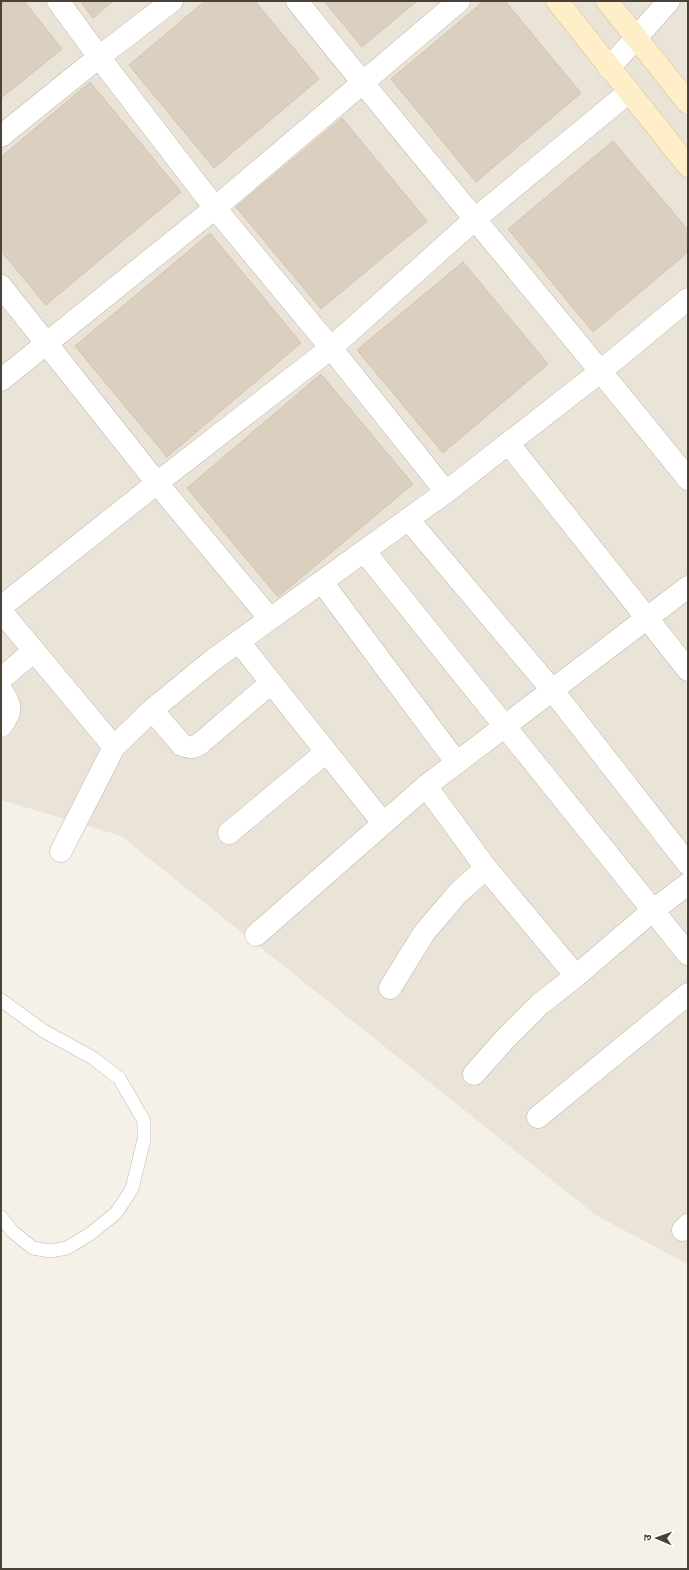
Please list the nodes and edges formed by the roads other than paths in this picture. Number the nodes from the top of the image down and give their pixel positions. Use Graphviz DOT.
graph roads {
  1 [pos="58,1"];
  2 [pos="172,1"];
  3 [pos="296,1"];
  4 [pos="459,1"];
  5 [pos="557,1"];
  6 [pos="607,1"];
  7 [pos="669,1"];
  8 [pos="636,37"];
  9 [pos="99,57"];
  10 [pos="609,68"];
  11 [pos="361,83"];
  12 [pos="629,92"];
  13 [pos="688,103"];
  14 [pos="1,136"];
  15 [pos="688,166"];
  16 [pos="215,208"];
  17 [pos="475,219"];
  18 [pos="1,286"];
  19 [pos="688,299"];
  20 [pos="45,344"];
  21 [pos="331,348"];
  22 [pos="601,371"];
  23 [pos="1,380"];
  24 [pos="508,443"];
  25 [pos="688,479"];
  26 [pos="156,483"];
  27 [pos="446,492"];
  28 [pos="408,519"];
  29 [pos="364,551"];
  30 [pos="322,582"];
  31 [pos="688,586"];
  32 [pos="1,607"];
  33 [pos="1,611"];
  34 [pos="647,618"];
  35 [pos="270,619"];
  36 [pos="239,642"];
  37 [pos="34,651"];
  38 [pos="688,670"];
  39 [pos="1,680"];
  40 [pos="271,683"];
  41 [pos="1,690"];
  42 [pos="552,690"];
  43 [pos="152,710"];
  44 [pos="1,726"];
  45 [pos="505,726"];
  46 [pos="114,747"];
  47 [pos="326,752"];
  48 [pos="457,763"];
  49 [pos="426,786"];
  50 [pos="384,823"];
  51 [pos="229,833"];
  52 [pos="61,851"];
  53 [pos="688,864"];
  54 [pos="486,868"];
  55 [pos="688,884"];
  56 [pos="652,911"];
  57 [pos="256,934"];
  58 [pos="688,954"];
  59 [pos="576,976"];
  60 [pos="390,988"];
  61 [pos="688,994"];
  62 [pos="1,1000"];
  63 [pos="474,1074"];
  64 [pos="538,1117"];
  65 [pos="1,1217"];
  1 -- 9 [label="street"];
  2 -- 9 [label="street"];
  3 -- 11 [label="street"];
  4 -- 11 [label="street"];
  5 -- 10 [label="street"];
  6 -- 8 [label="street"];
  7 -- 8 [label="street"];
  8 -- 10 [label="street"];
  8 -- 13 [label="street"];
  9 -- 14 [label="street"];
  9 -- 16 [label="street"];
  10 -- 12 [label="street"];
  11 -- 16 [label="street"];
  11 -- 17 [label="street"];
  12 -- 15 [label="street"];
  12 -- 17 [label="street"];
  16 -- 20 [label="street"];
  16 -- 21 [label="street"];
  17 -- 21 [label="street"];
  17 -- 22 [label="street"];
  18 -- 20 [label="street"];
  19 -- 22 [label="street"];
  20 -- 23 [label="street"];
  20 -- 26 [label="street"];
  21 -- 26 [label="street"];
  21 -- 27 [label="street"];
  22 -- 24 [label="street"];
  22 -- 25 [label="street"];
  24 -- 27 [label="street"];
  24 -- 34 [label="street"];
  26 -- 32 [label="street"];
  26 -- 35 [label="street"];
  27 -- 28 [label="street"];
  28 -- 29 [label="street"];
  28 -- 42 [label="street"];
  29 -- 30 [label="street"];
  29 -- 45 [label="street"];
  30 -- 35 [label="street"];
  30 -- 48 [label="street"];
  31 -- 34 [label="street"];
  33 -- 37 [label="street"];
  34 -- 38 [label="street"];
  34 -- 42 [label="street"];
  35 -- 36 [label="street"];
  36 -- 40 [label="street"];
  36 -- 43 [label="street"];
  37 -- 39 [label="street"];
  37 -- 46 [label="street"];
  40 -- 43 [label="street"];
  40 -- 47 [label="street"];
  41 -- 44 [label="street"];
  42 -- 45 [label="street"];
  42 -- 53 [label="street"];
  43 -- 46 [label="street"];
  45 -- 48 [label="street"];
  45 -- 56 [label="street"];
  46 -- 52 [label="street"];
  47 -- 50 [label="street"];
  47 -- 51 [label="street"];
  48 -- 49 [label="street"];
  49 -- 50 [label="street"];
  49 -- 54 [label="street"];
  50 -- 57 [label="street"];
  54 -- 59 [label="street"];
  54 -- 60 [label="street"];
  55 -- 56 [label="street"];
  56 -- 58 [label="street"];
  56 -- 59 [label="street"];
  59 -- 63 [label="street"];
  61 -- 64 [label="street"];
  62 -- 65 [label="lane"];
}
